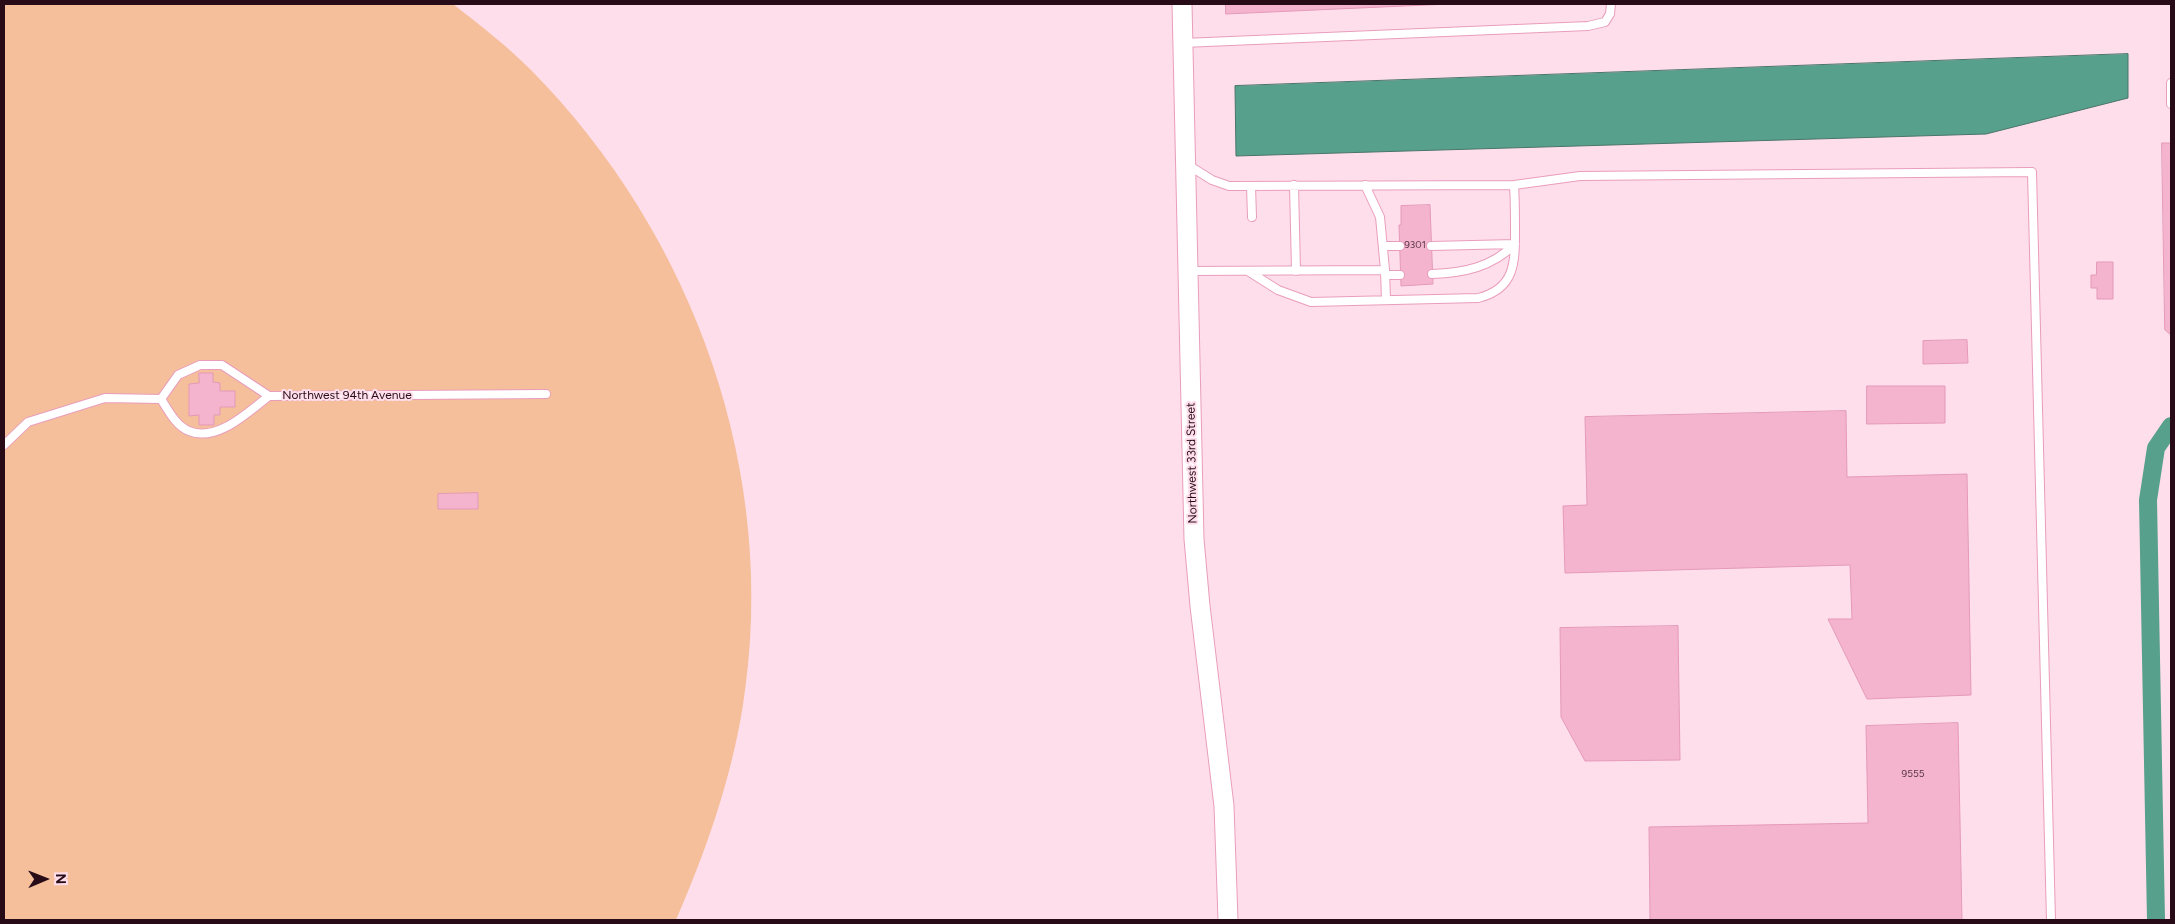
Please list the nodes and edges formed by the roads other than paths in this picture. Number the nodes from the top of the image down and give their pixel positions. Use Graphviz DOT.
graph roads {
  1 [pos="1182,4"];
  2 [pos="1610,4"];
  3 [pos="1183,43"];
  4 [pos="2171,83"];
  5 [pos="2171,104"];
  6 [pos="1186,164"];
  7 [pos="1294,185"];
  8 [pos="1366,185"];
  9 [pos="1514,185"];
  10 [pos="1251,186"];
  11 [pos="1252,217"];
  12 [pos="1515,244"];
  13 [pos="1384,246"];
  14 [pos="1400,246"];
  15 [pos="1431,246"];
  16 [pos="1187,271"];
  17 [pos="1248,271"];
  18 [pos="1296,271"];
  19 [pos="1385,273"];
  20 [pos="1432,274"];
  21 [pos="1400,275"];
  22 [pos="1386,300"];
  23 [pos="546,394"];
  24 [pos="269,396"];
  25 [pos="161,399"];
  26 [pos="4,445"];
  27 [pos="1228,920"];
  28 [pos="2051,920"];
  1 -- 3 [label="street, Northwest 33rd Street"];
  2 -- 3 [label="lane"];
  3 -- 6 [label="street, Northwest 33rd Street"];
  4 -- 5 [label="lane"];
  6 -- 10 [label="lane"];
  6 -- 16 [label="street, Northwest 33rd Street"];
  7 -- 8 [label="lane"];
  7 -- 10 [label="lane"];
  7 -- 18 [label="lane"];
  8 -- 9 [label="lane"];
  8 -- 13 [label="lane"];
  9 -- 12 [label="lane"];
  9 -- 28 [label="lane"];
  10 -- 11 [label="lane"];
  12 -- 15 [label="lane"];
  12 -- 20 [label="lane"];
  12 -- 22 [label="lane"];
  13 -- 14 [label="lane"];
  13 -- 19 [label="lane"];
  16 -- 17 [label="lane"];
  16 -- 27 [label="street, Northwest 33rd Street"];
  17 -- 18 [label="lane"];
  17 -- 22 [label="lane"];
  18 -- 19 [label="lane"];
  19 -- 21 [label="lane"];
  19 -- 22 [label="lane"];
  23 -- 24 [label="lane, Northwest 94th Avenue"];
  24 -- 25 [label="lane, Northwest 94th Avenue"];
  24 -- 25 [label="lane"];
  25 -- 26 [label="lane"];
}
